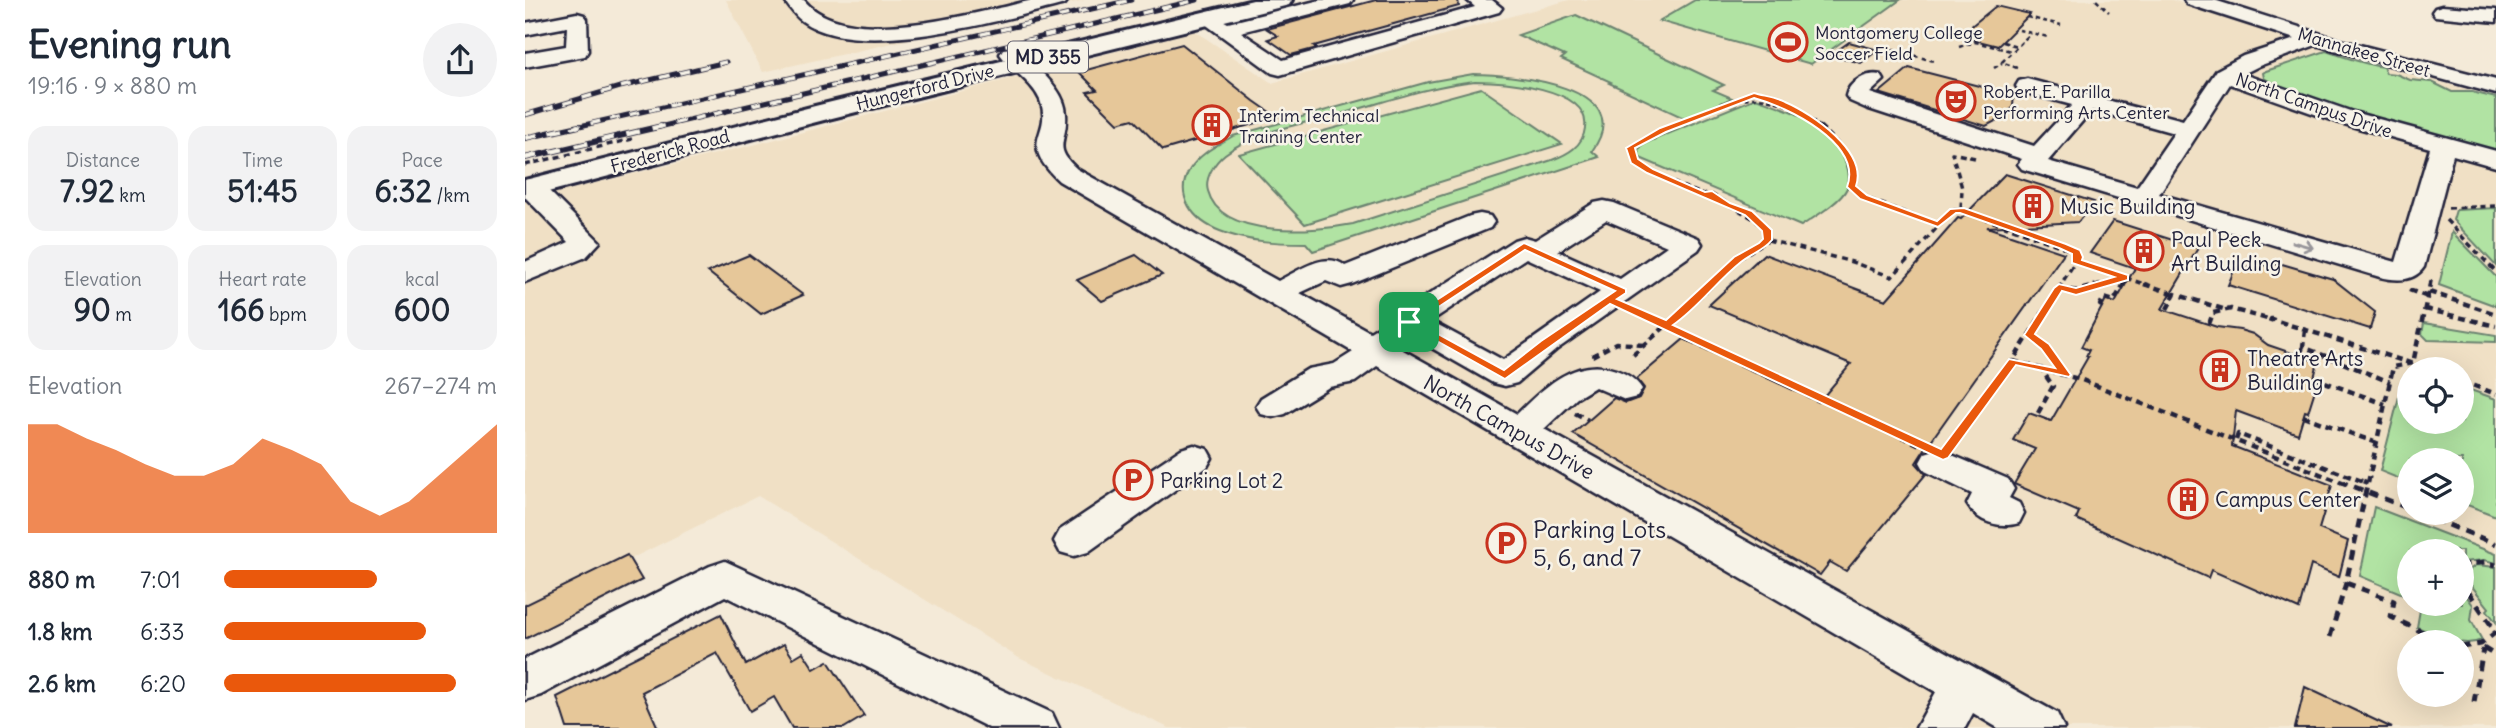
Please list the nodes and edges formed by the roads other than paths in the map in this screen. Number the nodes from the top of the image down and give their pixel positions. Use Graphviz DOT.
graph roads {
  1 [pos="794,0"];
  2 [pos="1058,0"];
  3 [pos="1237,0"];
  4 [pos="1281,0"];
  5 [pos="1343,0"];
  6 [pos="1477,0"];
  7 [pos="2194,0"];
  8 [pos="2442,12"];
  9 [pos="2496,16"];
  10 [pos="1216,24"];
  11 [pos="525,29"];
  12 [pos="2314,39"];
  13 [pos="1014,59"];
  14 [pos="525,60"];
  15 [pos="2225,75"];
  16 [pos="2022,77"];
  17 [pos="1873,80"];
  18 [pos="2496,87"];
  19 [pos="2087,102"];
  20 [pos="811,108"];
  21 [pos="2189,129"];
  22 [pos="2443,146"];
  23 [pos="2039,156"];
  24 [pos="2496,159"];
  25 [pos="527,183"];
  26 [pos="2143,198"];
  27 [pos="1481,222"];
  28 [pos="1537,251"];
  29 [pos="525,273"];
  30 [pos="1274,294"];
  31 [pos="1616,295"];
  32 [pos="1409,322"];
  33 [pos="1372,350"];
  34 [pos="1625,389"];
  35 [pos="1273,407"];
  36 [pos="1518,433"];
  37 [pos="1940,452"];
  38 [pos="1194,458"];
  39 [pos="2005,513"];
  40 [pos="1074,541"];
  41 [pos="525,681"];
  42 [pos="1964,687"];
  43 [pos="1035,728"];
  44 [pos="1940,728"];
  45 [pos="2040,728"];
  1 -- 2 [label="street"];
  3 -- 13 [label="main road, Hungerford Drive / MD 355"];
  4 -- 10 [label="main road, Hungerford Drive / MD 355"];
  5 -- 10 [label="street"];
  6 -- 10 [label="street"];
  7 -- 12 [label="street, Mannakee Street"];
  8 -- 9 [label="street"];
  10 -- 13 [label="main road, Hungerford Drive / MD 355"];
  11 -- 14 [label="street"];
  12 -- 15 [label="street, North Campus Drive"];
  12 -- 18 [label="street, Mannakee Street"];
  13 -- 20 [label="main road, Hungerford Drive / MD 355"];
  13 -- 30 [label="street, North Campus Drive"];
  15 -- 21 [label="street"];
  15 -- 22 [label="street, North Campus Drive"];
  16 -- 19 [label="street"];
  17 -- 23 [label="street"];
  19 -- 21 [label="street"];
  19 -- 23 [label="street"];
  20 -- 25 [label="main road, Frederick Road / MD 355"];
  21 -- 26 [label="street"];
  22 -- 24 [label="street, North Campus Drive"];
  26 -- 22 [label="street, one-way"];
  23 -- 26 [label="street"];
  25 -- 29 [label="lane"];
  27 -- 30 [label="street"];
  28 -- 31 [label="street"];
  28 -- 31 [label="street"];
  28 -- 32 [label="street"];
  30 -- 33 [label="street, North Campus Drive"];
  31 -- 32 [label="street"];
  32 -- 33 [label="street"];
  33 -- 35 [label="street"];
  33 -- 36 [label="street, North Campus Drive"];
  34 -- 36 [label="street"];
  36 -- 42 [label="street, North Campus Drive"];
  37 -- 39 [label="street"];
  38 -- 40 [label="street"];
  41 -- 43 [label="street"];
  42 -- 44 [label="street"];
  42 -- 45 [label="street, North Campus Drive"];
}
